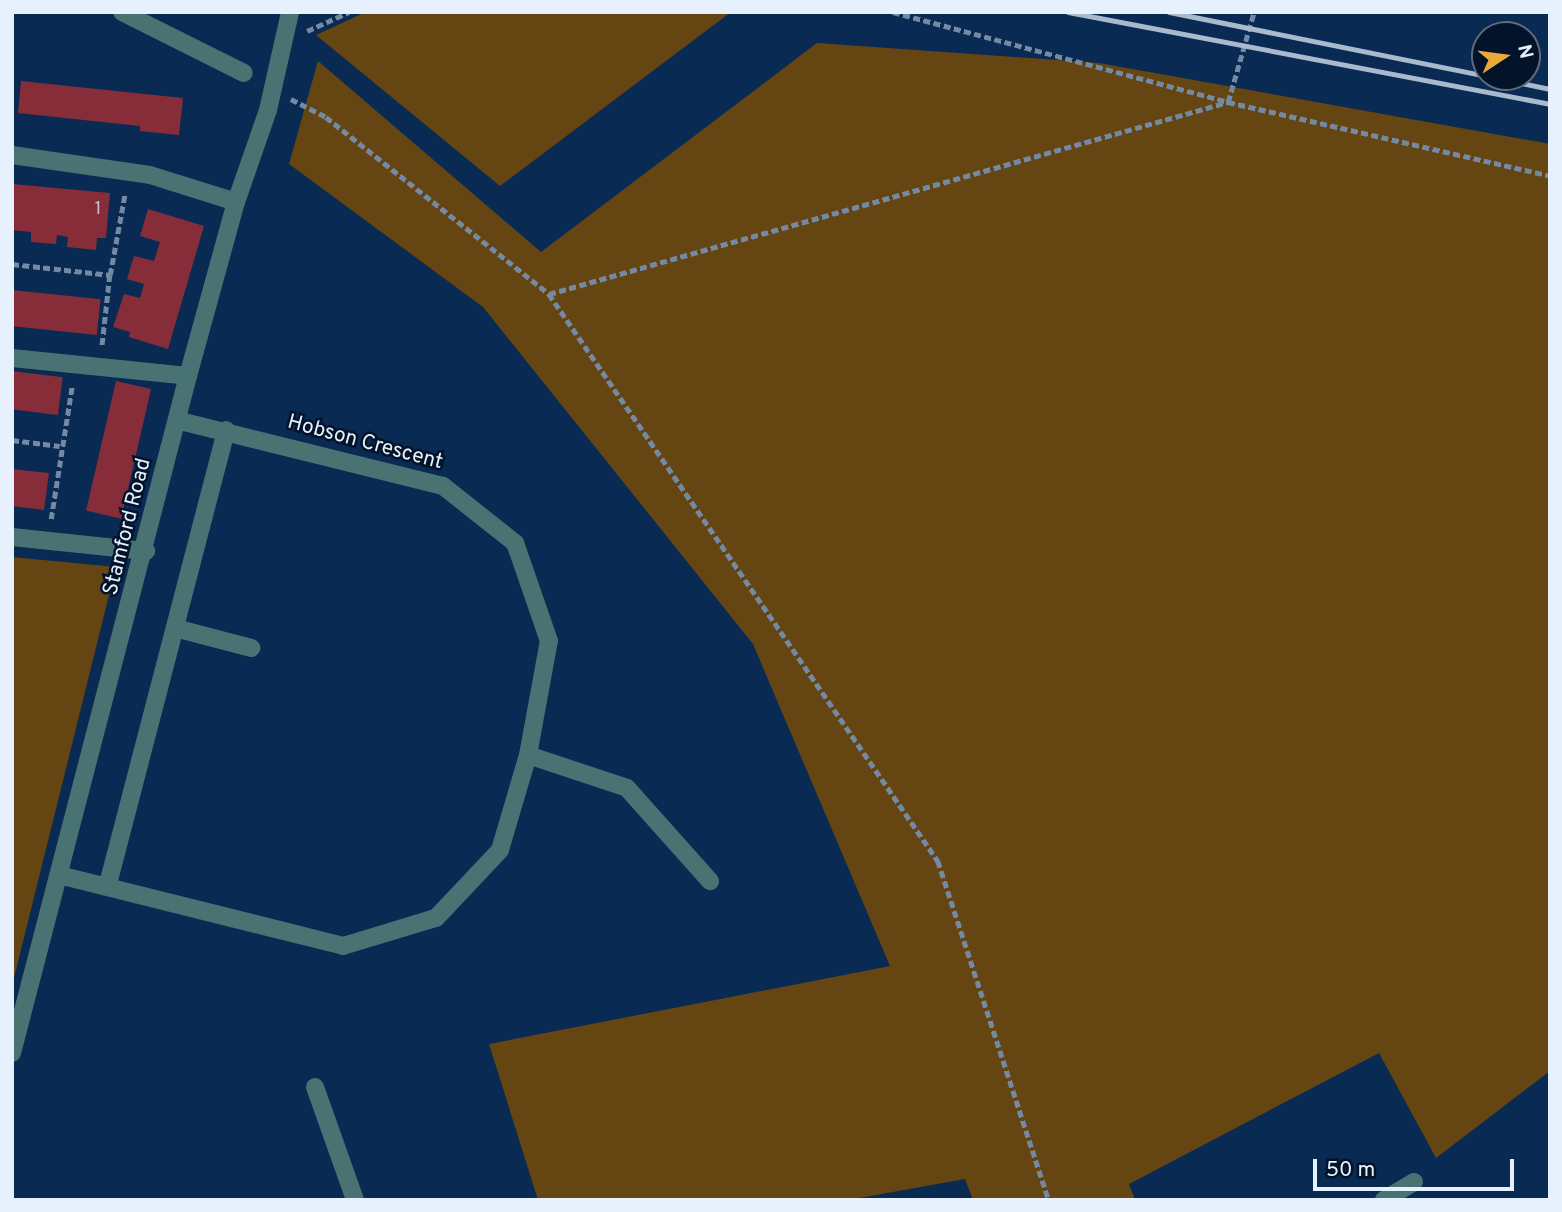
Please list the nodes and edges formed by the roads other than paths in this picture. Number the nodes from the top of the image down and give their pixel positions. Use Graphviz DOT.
graph roads {
  1 [pos="122,12"];
  2 [pos="290,12"];
  3 [pos="244,73"];
  4 [pos="12,155"];
  5 [pos="236,202"];
  6 [pos="12,358"];
  7 [pos="188,376"];
  8 [pos="177,420"];
  9 [pos="226,430"];
  10 [pos="12,537"];
  11 [pos="146,551"];
  12 [pos="175,628"];
  13 [pos="251,648"];
  14 [pos="528,755"];
  15 [pos="59,875"];
  16 [pos="710,881"];
  17 [pos="108,884"];
  18 [pos="12,1053"];
  19 [pos="316,1087"];
  20 [pos="1413,1182"];
  21 [pos="355,1200"];
  22 [pos="1384,1200"];
  1 -- 3 [label="street"];
  2 -- 5 [label="street, Stamford Road"];
  4 -- 5 [label="street"];
  5 -- 7 [label="street, Stamford Road"];
  6 -- 7 [label="street"];
  7 -- 8 [label="street, Stamford Road"];
  8 -- 9 [label="street, Hobson Crescent"];
  8 -- 11 [label="street, Stamford Road"];
  9 -- 12 [label="street"];
  9 -- 14 [label="street, Hobson Crescent"];
  10 -- 11 [label="street"];
  11 -- 15 [label="street, Stamford Road"];
  12 -- 13 [label="street"];
  12 -- 17 [label="street"];
  14 -- 16 [label="street"];
  14 -- 17 [label="street, Hobson Crescent"];
  15 -- 17 [label="street, Hobson Crescent"];
  15 -- 18 [label="street, Stamford Road"];
  19 -- 21 [label="street"];
  20 -- 22 [label="street"];
}
